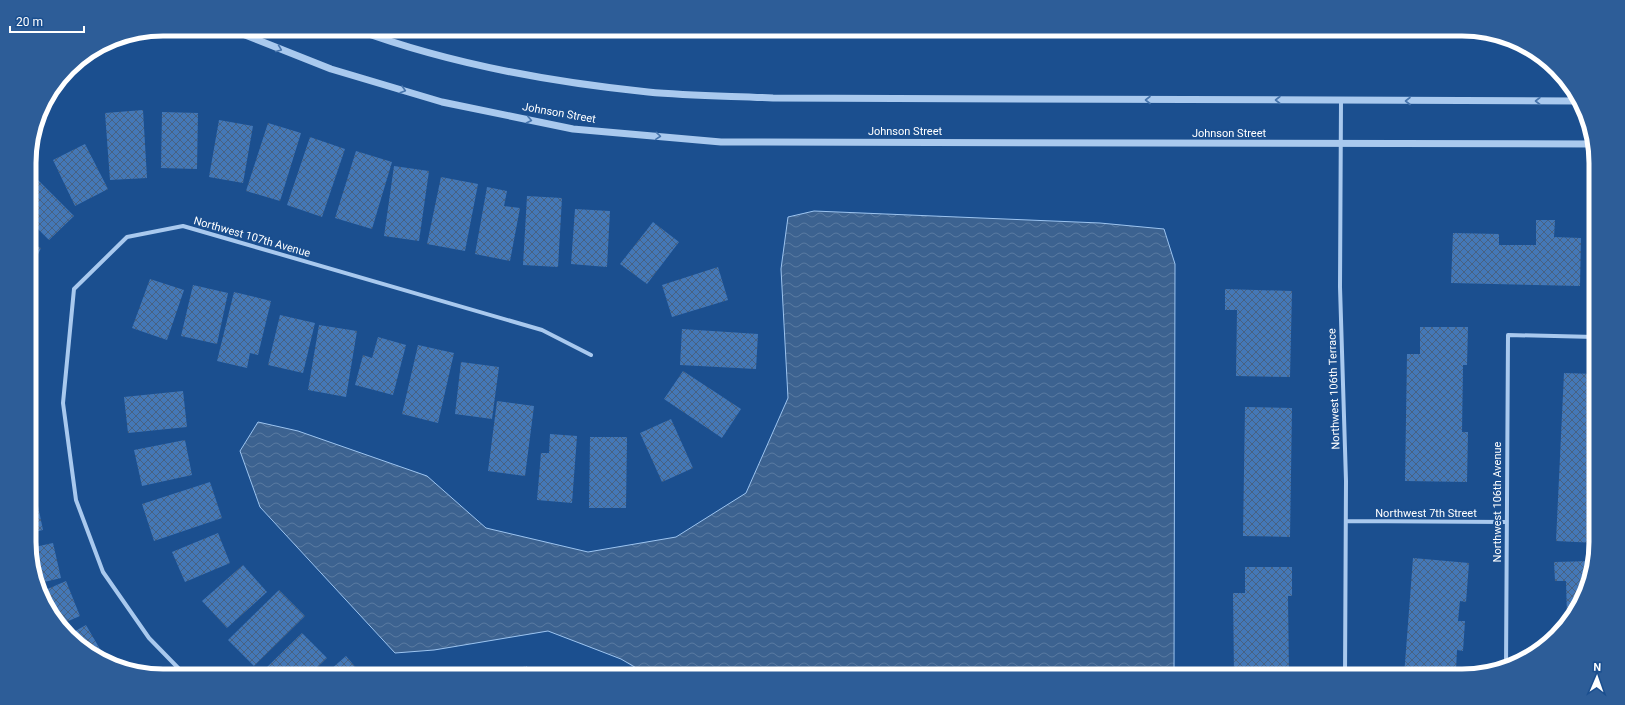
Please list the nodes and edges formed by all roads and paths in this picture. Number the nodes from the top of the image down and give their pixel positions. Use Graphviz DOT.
graph roads {
  1 [pos="248,36"];
  2 [pos="373,36"];
  3 [pos="1341,101"];
  4 [pos="1573,101"];
  5 [pos="1341,144"];
  6 [pos="1588,144"];
  7 [pos="1589,337"];
  8 [pos="591,355"];
  9 [pos="1346,521"];
  10 [pos="1506,522"];
  11 [pos="1506,661"];
  12 [pos="179,669"];
  13 [pos="1345,669"];
  1 -- 5 [label="street, Johnson Street, one-way"];
  3 -- 2 [label="street, one-way"];
  4 -- 3 [label="street, one-way"];
  3 -- 5 [label="street, Northwest 106th Terrace"];
  5 -- 6 [label="street, Johnson Street"];
  5 -- 9 [label="street, Northwest 106th Terrace"];
  7 -- 10 [label="street, Northwest 106th Avenue"];
  8 -- 12 [label="street, Northwest 107th Avenue"];
  9 -- 10 [label="street, Northwest 7th Street"];
  9 -- 13 [label="street, Northwest 106th Terrace"];
  10 -- 11 [label="street, Northwest 106th Avenue"];
}
